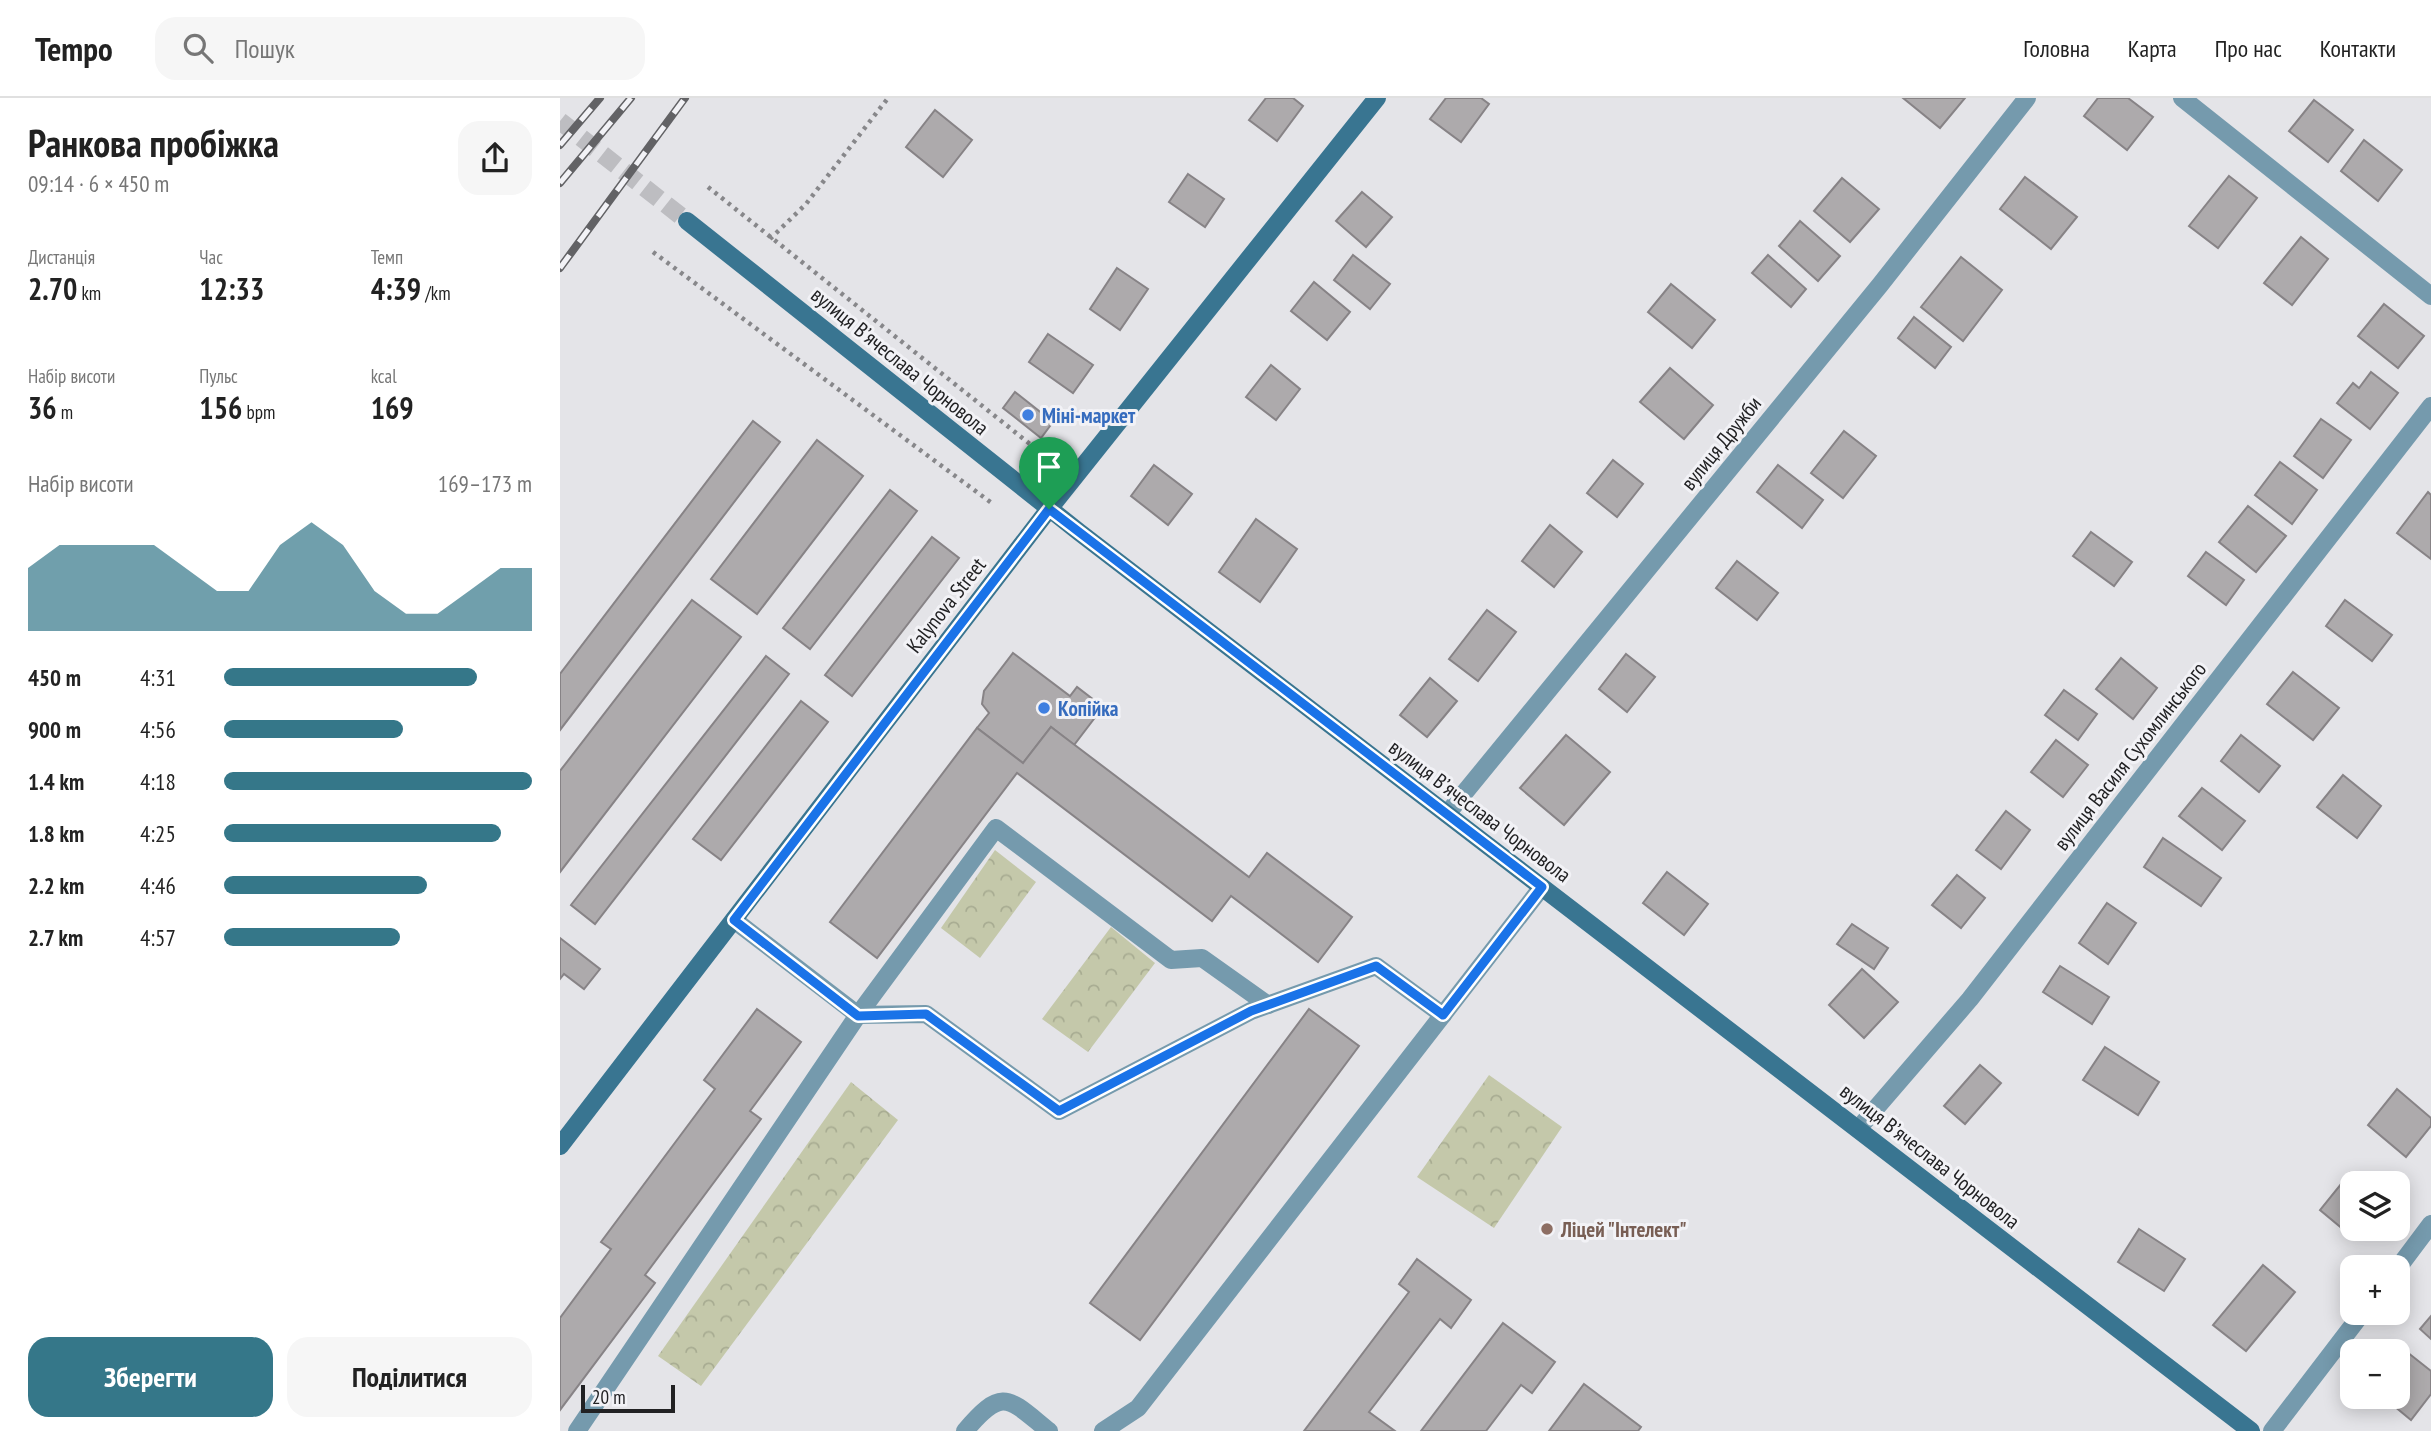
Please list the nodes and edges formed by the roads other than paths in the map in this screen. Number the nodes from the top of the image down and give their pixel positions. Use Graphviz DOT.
graph roads {
  1 [pos="1377,98"];
  2 [pos="2027,98"];
  3 [pos="2182,98"];
  4 [pos="687,221"];
  5 [pos="2431,296"];
  6 [pos="2431,406"];
  7 [pos="1049,509"];
  8 [pos="1447,814"];
  9 [pos="1542,887"];
  10 [pos="734,920"];
  11 [pos="1268,1005"];
  12 [pos="1443,1015"];
  13 [pos="858,1016"];
  14 [pos="1858,1129"];
  15 [pos="560,1146"];
  16 [pos="2431,1224"];
  17 [pos="2408,1255"];
  18 [pos="2353,1325"];
  19 [pos="577,1431"];
  20 [pos="965,1431"];
  21 [pos="1049,1431"];
  22 [pos="1103,1431"];
  23 [pos="2251,1431"];
  24 [pos="2272,1431"];
  1 -- 7 [label="street, Kalynova Street"];
  2 -- 8 [label="street, вулиця Дружби"];
  3 -- 5 [label="street"];
  4 -- 7 [label="street, вулиця Вʼячеслава Чорновола"];
  6 -- 14 [label="street, вулиця Василя Сухомлинського"];
  7 -- 8 [label="street, вулиця Вʼячеслава Чорновола"];
  7 -- 10 [label="street, Kalynova Street"];
  8 -- 9 [label="street, вулиця Вʼячеслава Чорновола"];
  9 -- 12 [label="street"];
  9 -- 14 [label="street, вулиця Вʼячеслава Чорновола"];
  10 -- 13 [label="street"];
  10 -- 15 [label="street, Kalynova Street"];
  11 -- 12 [label="street"];
  11 -- 13 [label="street"];
  11 -- 13 [label="street"];
  12 -- 22 [label="street"];
  13 -- 19 [label="street"];
  14 -- 23 [label="street, вулиця Вʼячеслава Чорновола"];
  16 -- 17 [label="street"];
  18 -- 24 [label="street"];
  20 -- 21 [label="street"];
}
